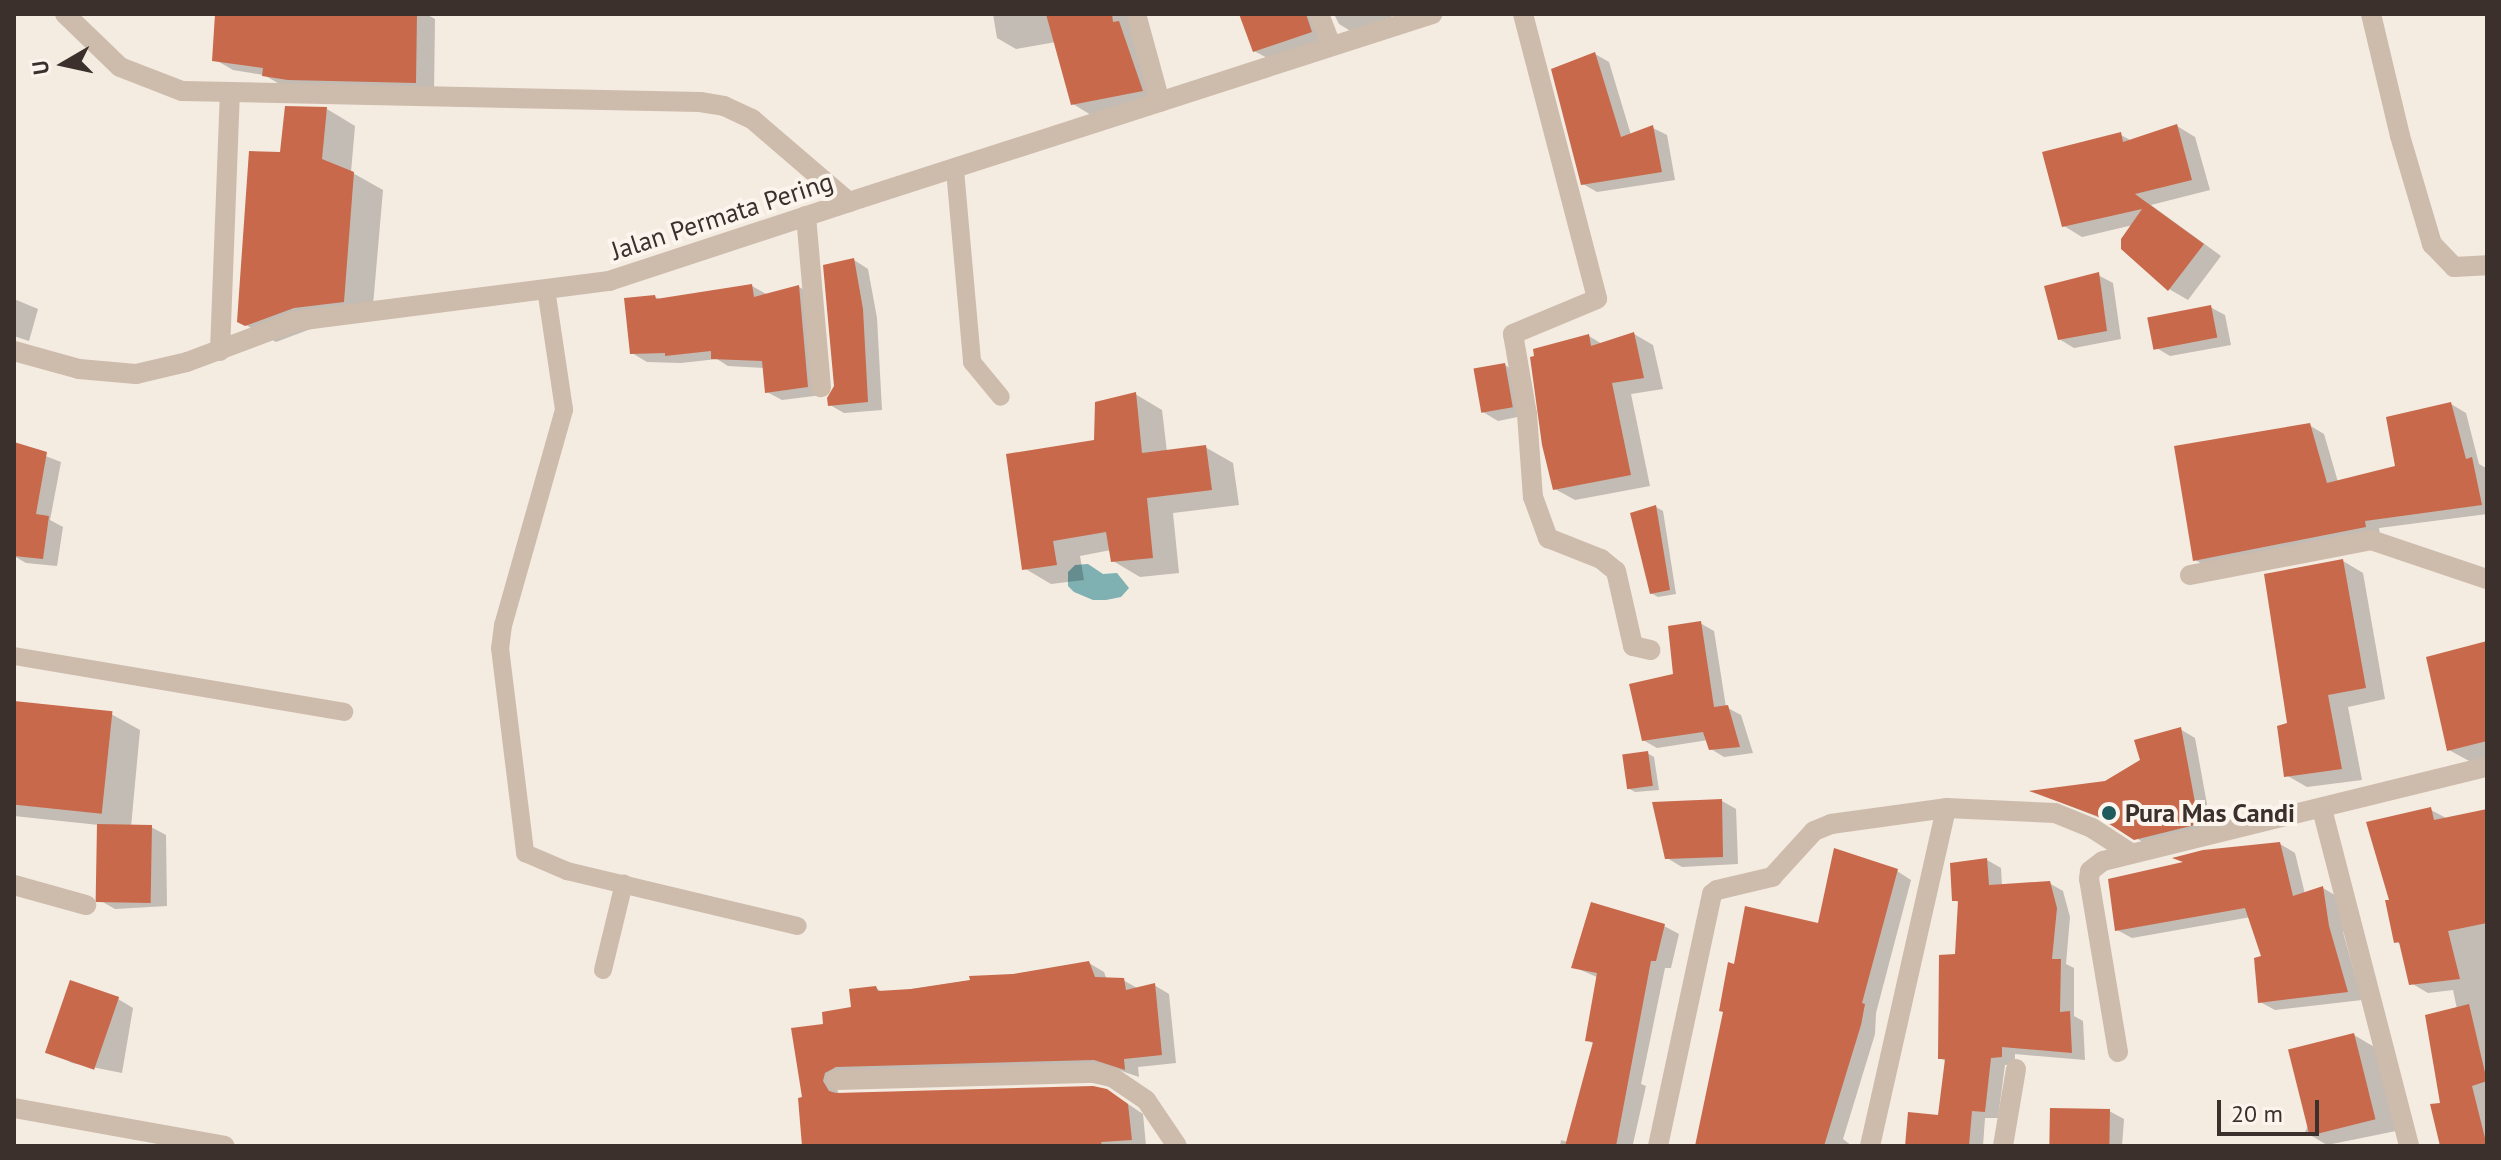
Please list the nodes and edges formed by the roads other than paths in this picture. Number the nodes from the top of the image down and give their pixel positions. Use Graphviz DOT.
graph roads {
  1 [pos="65,14"];
  2 [pos="1136,14"];
  3 [pos="1319,14"];
  4 [pos="1432,14"];
  5 [pos="1523,14"];
  6 [pos="2371,14"];
  7 [pos="1331,46"];
  8 [pos="230,92"];
  9 [pos="1160,102"];
  10 [pos="955,170"];
  11 [pos="849,202"];
  12 [pos="806,216"];
  13 [pos="2487,265"];
  14 [pos="546,289"];
  15 [pos="14,351"];
  16 [pos="220,351"];
  17 [pos="821,387"];
  18 [pos="1001,397"];
  19 [pos="2190,575"];
  20 [pos="2487,579"];
  21 [pos="1651,650"];
  22 [pos="14,656"];
  23 [pos="344,712"];
  24 [pos="2487,767"];
  25 [pos="1946,808"];
  26 [pos="2322,809"];
  27 [pos="2129,852"];
  28 [pos="624,883"];
  29 [pos="14,885"];
  30 [pos="86,905"];
  31 [pos="798,926"];
  32 [pos="603,970"];
  33 [pos="2118,1052"];
  34 [pos="2016,1069"];
  35 [pos="836,1080"];
  36 [pos="14,1108"];
  37 [pos="225,1146"];
  38 [pos="1177,1146"];
  39 [pos="1658,1146"];
  40 [pos="1870,1146"];
  41 [pos="2003,1146"];
  42 [pos="2409,1146"];
  1 -- 8 [label="street"];
  2 -- 9 [label="street"];
  3 -- 7 [label="street"];
  4 -- 7 [label="street, Jalan Permata Pering"];
  5 -- 21 [label="street"];
  6 -- 13 [label="street"];
  7 -- 9 [label="street, Jalan Permata Pering"];
  8 -- 11 [label="street"];
  8 -- 16 [label="street"];
  9 -- 10 [label="street, Jalan Permata Pering"];
  10 -- 11 [label="street, Jalan Permata Pering"];
  10 -- 18 [label="lane"];
  11 -- 12 [label="street, Jalan Permata Pering"];
  12 -- 14 [label="street, Jalan Permata Pering"];
  12 -- 17 [label="street"];
  14 -- 16 [label="street, Jalan Permata Pering"];
  14 -- 28 [label="lane"];
  15 -- 16 [label="street, Jalan Permata Pering"];
  19 -- 20 [label="street"];
  22 -- 23 [label="lane"];
  24 -- 26 [label="street"];
  25 -- 27 [label="street"];
  25 -- 39 [label="street"];
  25 -- 40 [label="street"];
  26 -- 27 [label="street"];
  26 -- 42 [label="street"];
  27 -- 33 [label="street"];
  28 -- 31 [label="lane"];
  28 -- 32 [label="lane"];
  29 -- 30 [label="street"];
  34 -- 41 [label="street"];
  35 -- 38 [label="street"];
  36 -- 37 [label="street"];
}
